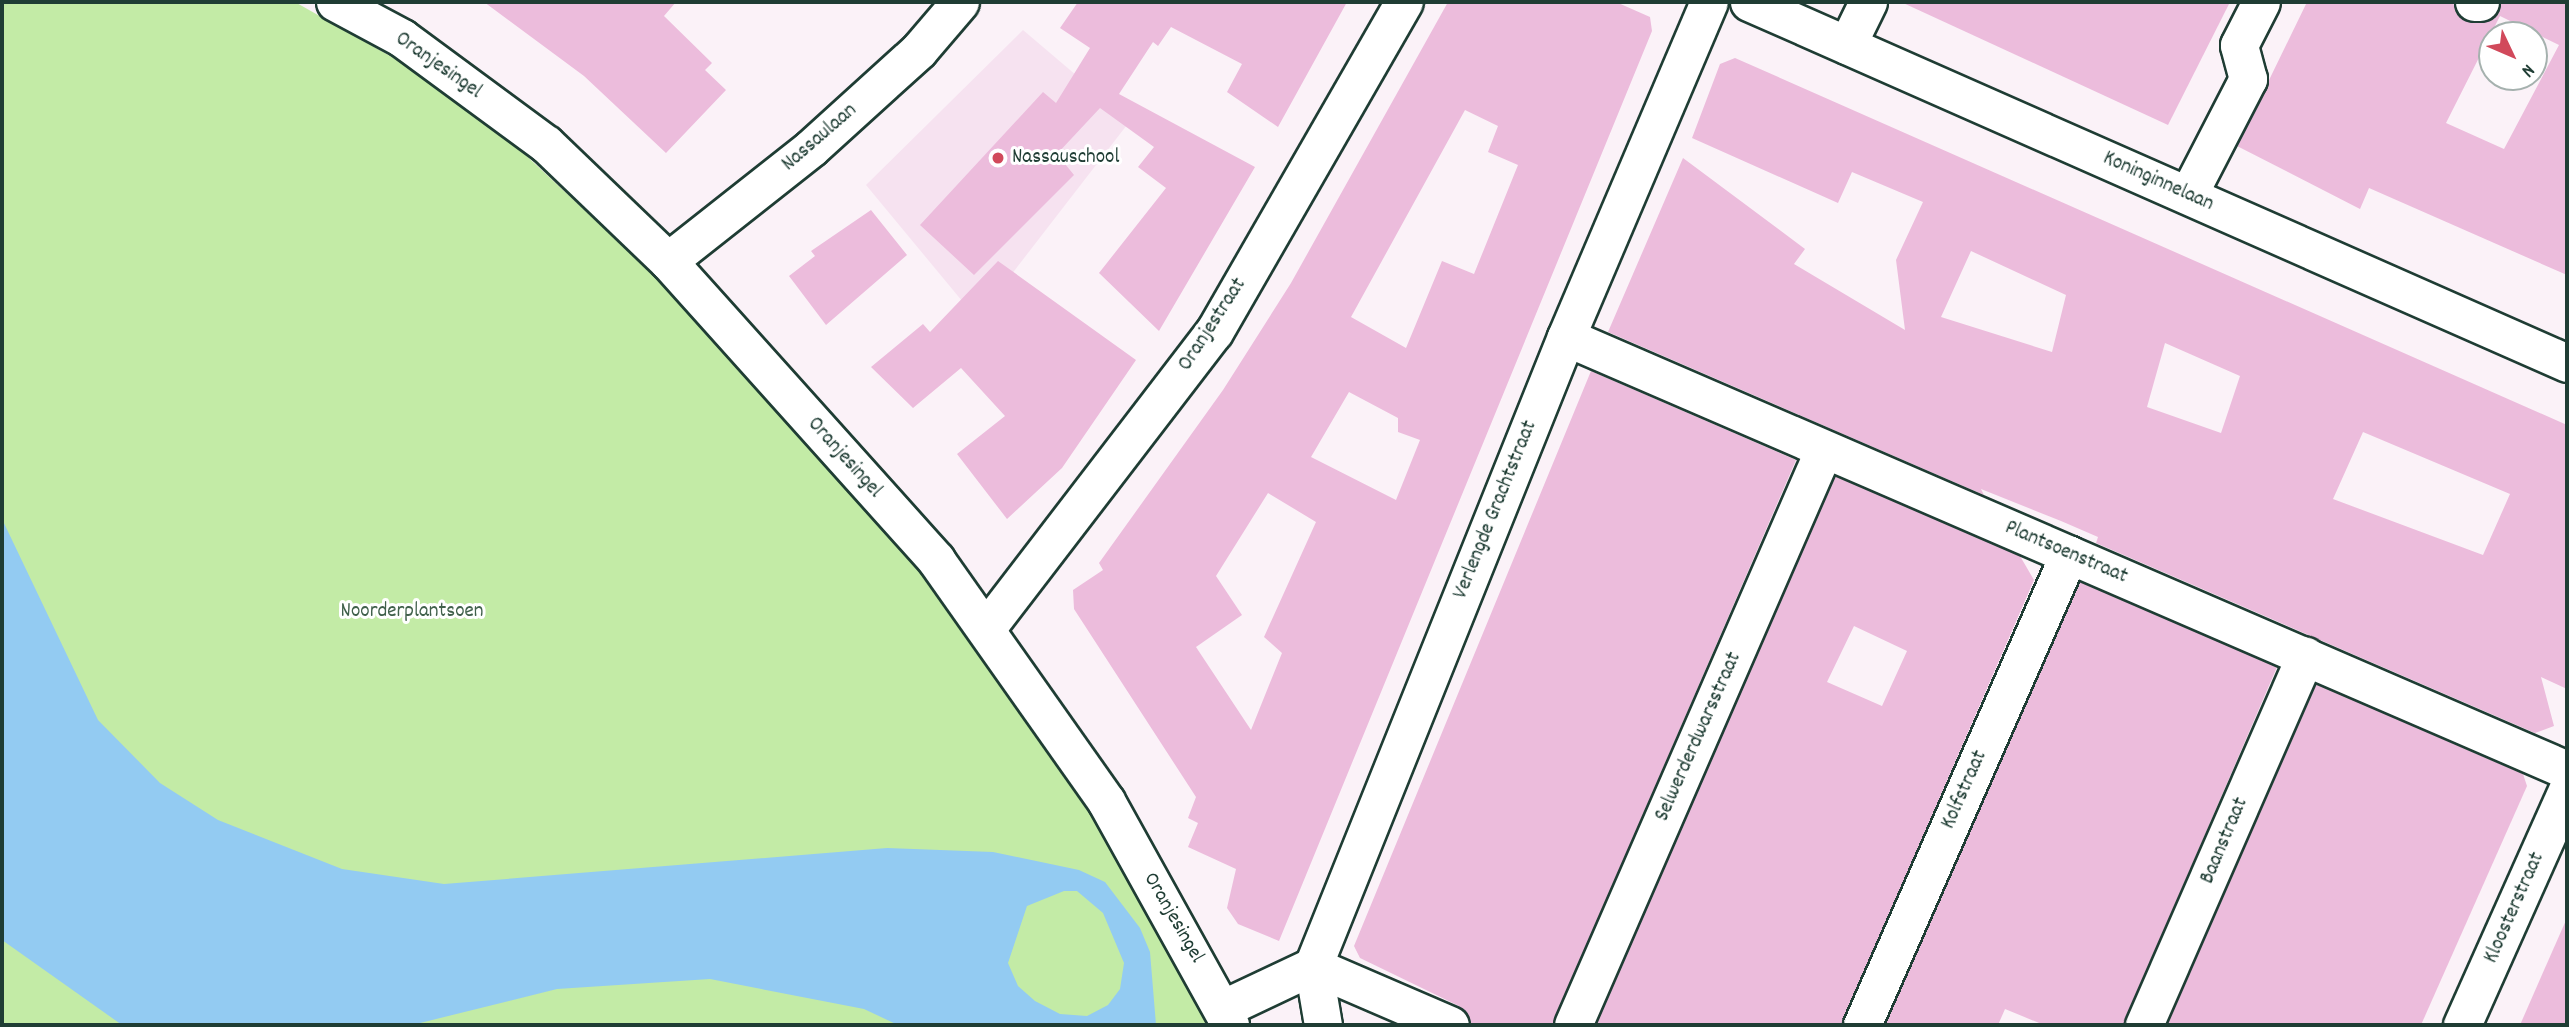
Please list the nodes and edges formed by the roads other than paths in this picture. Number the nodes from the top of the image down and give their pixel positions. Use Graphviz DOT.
graph roads {
  1 [pos="335,2"];
  2 [pos="960,2"];
  3 [pos="1404,2"];
  4 [pos="1709,2"];
  5 [pos="1749,2"];
  6 [pos="1868,2"];
  7 [pos="2261,2"];
  8 [pos="2474,2"];
  9 [pos="2480,2"];
  10 [pos="1847,45"];
  11 [pos="2188,195"];
  12 [pos="668,261"];
  13 [pos="1566,337"];
  14 [pos="2567,363"];
  15 [pos="1824,449"];
  16 [pos="2069,554"];
  17 [pos="988,626"];
  18 [pos="2305,656"];
  19 [pos="2567,770"];
  20 [pos="2567,790"];
  21 [pos="1313,966"];
  22 [pos="1227,1017"];
  23 [pos="1323,1025"];
  24 [pos="1450,1025"];
  25 [pos="1573,1025"];
  26 [pos="1862,1025"];
  27 [pos="2144,1025"];
  28 [pos="2462,1025"];
  1 -- 12 [label="street, Oranjesingel"];
  2 -- 12 [label="street, Nassaulaan"];
  3 -- 17 [label="street, Oranjestraat"];
  4 -- 13 [label="street, Verlengde Grachtstraat"];
  5 -- 10 [label="street, Koninginnelaan"];
  6 -- 10 [label="street"];
  7 -- 11 [label="street"];
  8 -- 9 [label="street"];
  10 -- 11 [label="street, Koninginnelaan"];
  11 -- 14 [label="street, Koninginnelaan"];
  12 -- 17 [label="street, Oranjesingel"];
  13 -- 15 [label="street, Plantsoenstraat"];
  13 -- 21 [label="street, Verlengde Grachtstraat"];
  15 -- 16 [label="street, Plantsoenstraat"];
  15 -- 25 [label="street, Selwerderdwarsstraat"];
  16 -- 18 [label="street, Plantsoenstraat"];
  16 -- 26 [label="street, Kolfstraat"];
  17 -- 22 [label="street, Oranjesingel"];
  18 -- 19 [label="street, Plantsoenstraat"];
  18 -- 27 [label="street, Baanstraat"];
  20 -- 28 [label="street, Kloosterstraat"];
  21 -- 22 [label="street"];
  21 -- 23 [label="street"];
  21 -- 24 [label="street"];
}
